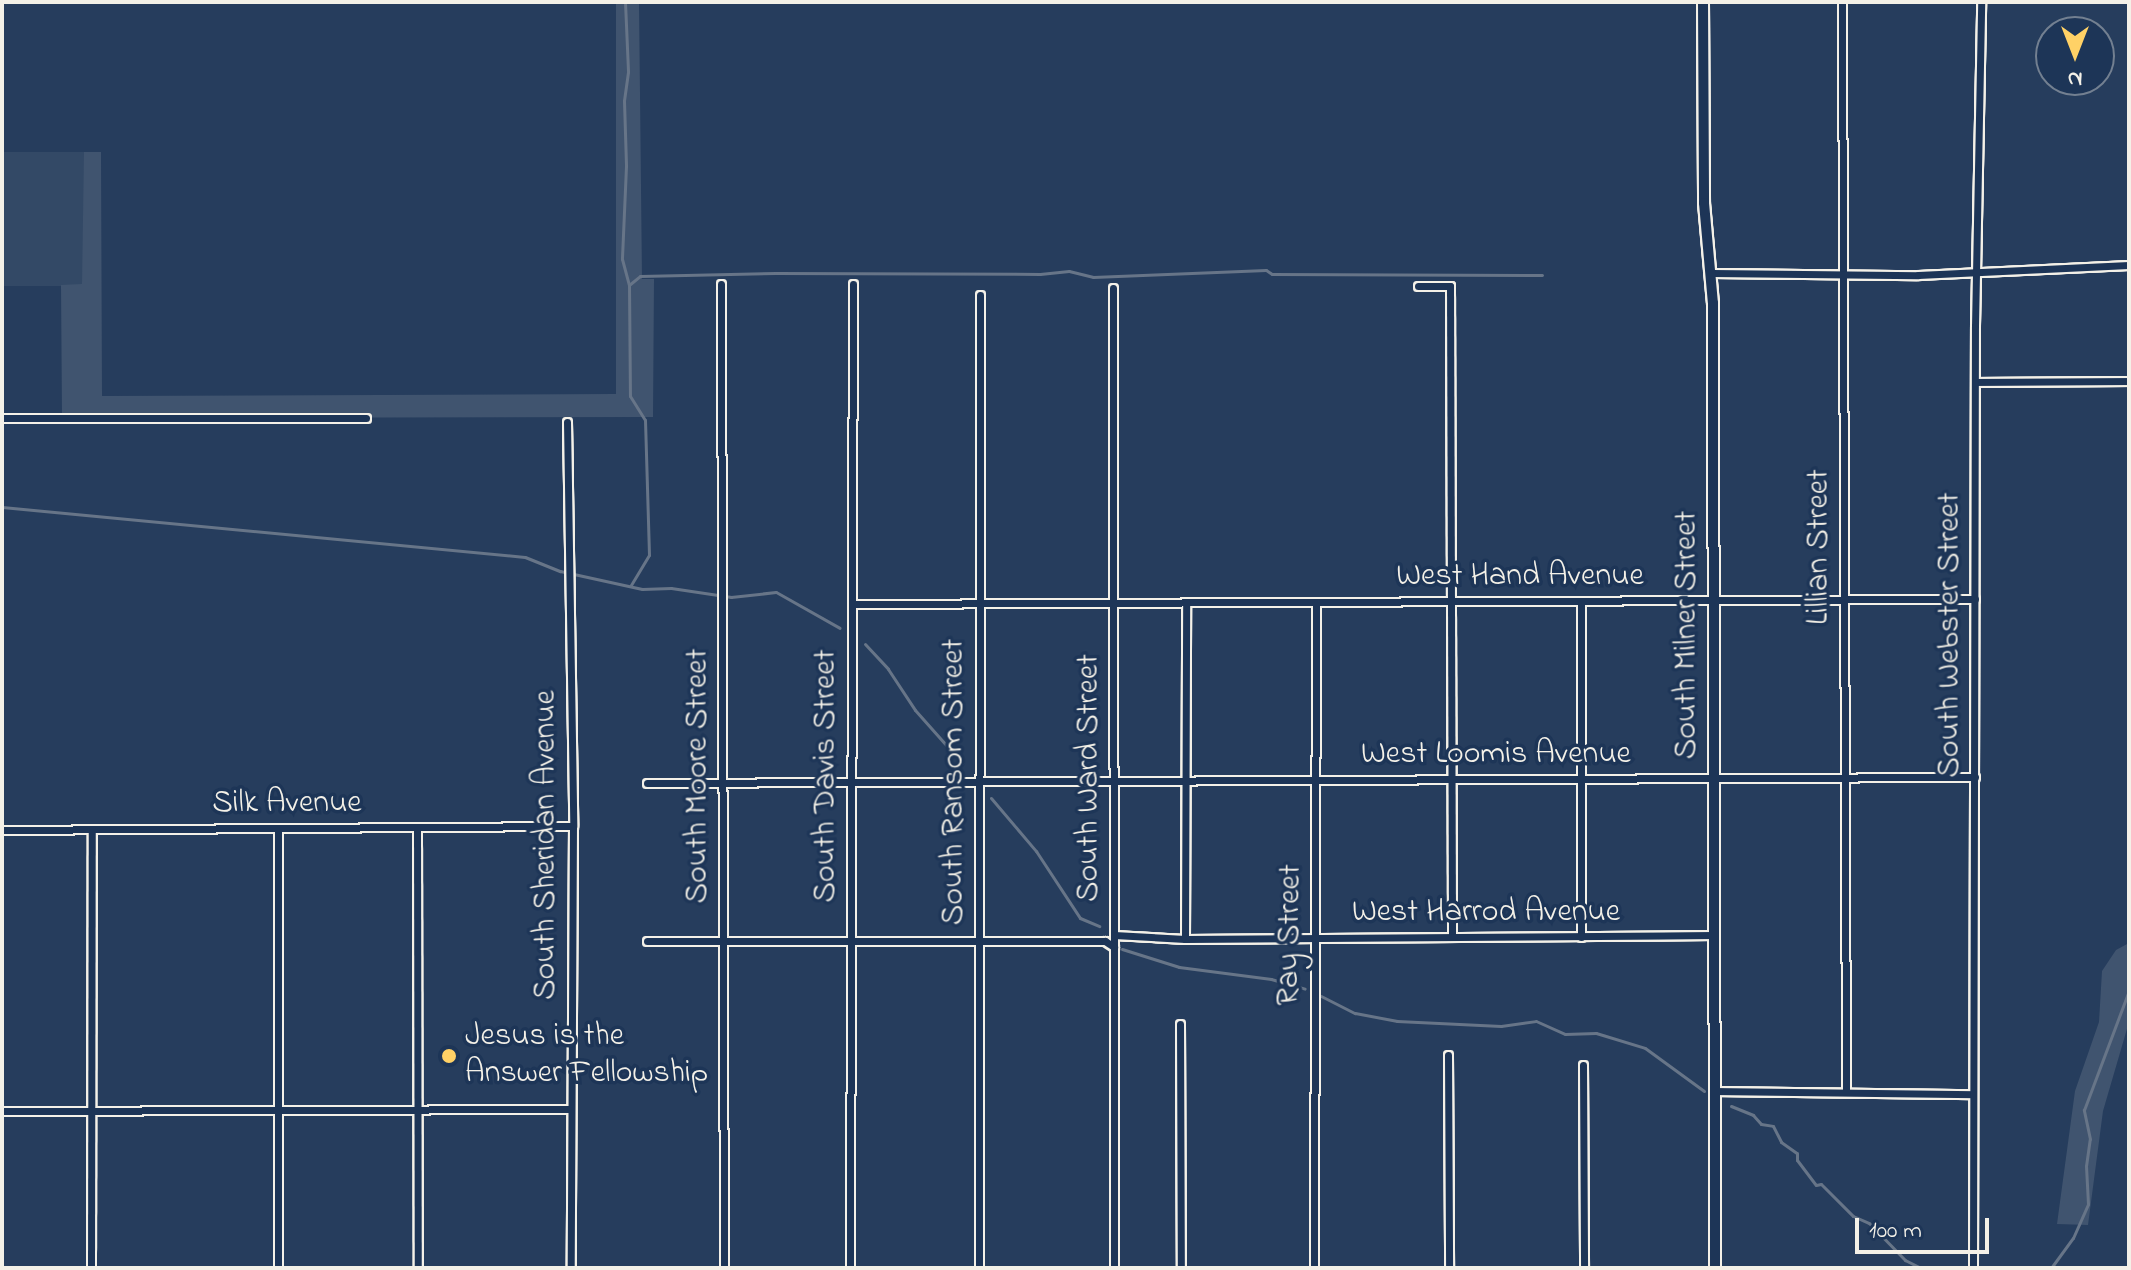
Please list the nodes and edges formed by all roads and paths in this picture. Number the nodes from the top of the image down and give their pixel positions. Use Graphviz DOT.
graph roads {
  1 [pos="1703,2"];
  2 [pos="1842,2"];
  3 [pos="1981,2"];
  4 [pos="2129,265"];
  5 [pos="1975,269"];
  6 [pos="1712,273"];
  7 [pos="1843,274"];
  8 [pos="721,284"];
  9 [pos="853,284"];
  10 [pos="1418,286"];
  11 [pos="1113,288"];
  12 [pos="980,295"];
  13 [pos="2129,381"];
  14 [pos="1975,382"];
  15 [pos="2,418"];
  16 [pos="366,418"];
  17 [pos="567,422"];
  18 [pos="1975,599"];
  19 [pos="1714,600"];
  20 [pos="1844,600"];
  21 [pos="1581,601"];
  22 [pos="1186,602"];
  23 [pos="1316,602"];
  24 [pos="1451,602"];
  25 [pos="1114,603"];
  26 [pos="852,604"];
  27 [pos="980,604"];
  28 [pos="1975,777"];
  29 [pos="1714,778"];
  30 [pos="1845,778"];
  31 [pos="1581,779"];
  32 [pos="1186,780"];
  33 [pos="1317,780"];
  34 [pos="1451,780"];
  35 [pos="851,781"];
  36 [pos="1114,781"];
  37 [pos="723,782"];
  38 [pos="979,782"];
  39 [pos="647,783"];
  40 [pos="573,826"];
  41 [pos="278,828"];
  42 [pos="417,828"];
  43 [pos="92,829"];
  44 [pos="2,830"];
  45 [pos="1114,935"];
  46 [pos="1714,935"];
  47 [pos="1316,937"];
  48 [pos="1452,937"];
  49 [pos="1581,937"];
  50 [pos="1185,939"];
  51 [pos="647,941"];
  52 [pos="723,941"];
  53 [pos="851,941"];
  54 [pos="979,941"];
  55 [pos="1114,947"];
  56 [pos="1180,1024"];
  57 [pos="1448,1055"];
  58 [pos="1583,1065"];
  59 [pos="1716,1091"];
  60 [pos="1846,1092"];
  61 [pos="1973,1094"];
  62 [pos="418,1109"];
  63 [pos="571,1109"];
  64 [pos="92,1110"];
  65 [pos="278,1110"];
  66 [pos="2,1111"];
  67 [pos="91,1268"];
  68 [pos="278,1268"];
  69 [pos="418,1268"];
  70 [pos="571,1268"];
  71 [pos="724,1268"];
  72 [pos="850,1268"];
  73 [pos="979,1268"];
  74 [pos="1114,1268"];
  75 [pos="1181,1268"];
  76 [pos="1314,1268"];
  77 [pos="1449,1268"];
  78 [pos="1584,1268"];
  79 [pos="1715,1268"];
  80 [pos="1973,1268"];
  1 -- 6 [label="street, South Milner Street"];
  2 -- 7 [label="street, Lillian Street"];
  3 -- 5 [label="street, South Webster Street"];
  4 -- 5 [label="street"];
  5 -- 7 [label="street"];
  5 -- 14 [label="street, South Webster Street"];
  6 -- 7 [label="street"];
  6 -- 19 [label="street, South Milner Street"];
  7 -- 20 [label="street, Lillian Street"];
  8 -- 37 [label="street, South Moore Street"];
  9 -- 26 [label="street, South Davis Street"];
  10 -- 24 [label="street"];
  11 -- 25 [label="street, South Ward Street"];
  12 -- 27 [label="street, South Ransom Street"];
  13 -- 14 [label="street"];
  14 -- 18 [label="street, South Webster Street"];
  15 -- 16 [label="street"];
  17 -- 40 [label="street, South Sheridan Avenue"];
  18 -- 20 [label="street, West Hand Avenue"];
  18 -- 28 [label="street, South Webster Street"];
  19 -- 20 [label="street, West Hand Avenue"];
  19 -- 21 [label="street, West Hand Avenue"];
  19 -- 29 [label="street, South Milner Street"];
  20 -- 30 [label="street, Lillian Street"];
  21 -- 24 [label="street, West Hand Avenue"];
  21 -- 31 [label="street"];
  22 -- 23 [label="street, West Hand Avenue"];
  22 -- 25 [label="street, West Hand Avenue"];
  22 -- 32 [label="street"];
  23 -- 24 [label="street, West Hand Avenue"];
  23 -- 33 [label="street, Ray Street"];
  24 -- 34 [label="street"];
  25 -- 27 [label="street, West Hand Avenue"];
  25 -- 36 [label="street, South Ward Street"];
  26 -- 27 [label="street, West Hand Avenue"];
  26 -- 35 [label="street, South Davis Street"];
  27 -- 38 [label="street, South Ransom Street"];
  28 -- 30 [label="street, West Loomis Avenue"];
  28 -- 61 [label="street, South Webster Street"];
  29 -- 30 [label="street, West Loomis Avenue"];
  29 -- 31 [label="street, West Loomis Avenue"];
  29 -- 46 [label="street, South Milner Street"];
  30 -- 60 [label="street, Lillian Street"];
  31 -- 34 [label="street, West Loomis Avenue"];
  31 -- 49 [label="street"];
  32 -- 33 [label="street, West Loomis Avenue"];
  32 -- 36 [label="street, West Loomis Avenue"];
  32 -- 50 [label="street"];
  33 -- 34 [label="street, West Loomis Avenue"];
  33 -- 47 [label="street, Ray Street"];
  34 -- 48 [label="street"];
  35 -- 37 [label="street, West Loomis Avenue"];
  35 -- 38 [label="street, West Loomis Avenue"];
  35 -- 53 [label="street, South Davis Street"];
  36 -- 38 [label="street, West Loomis Avenue"];
  36 -- 45 [label="street, South Ward Street"];
  37 -- 39 [label="street, West Loomis Avenue"];
  37 -- 52 [label="street, South Moore Street"];
  38 -- 54 [label="street, South Ransom Street"];
  40 -- 42 [label="street, Silk Avenue"];
  40 -- 63 [label="street, South Sheridan Avenue"];
  41 -- 42 [label="street, Silk Avenue"];
  41 -- 43 [label="street, Silk Avenue"];
  41 -- 65 [label="street"];
  42 -- 62 [label="street"];
  43 -- 44 [label="street, Silk Avenue"];
  43 -- 64 [label="street"];
  45 -- 50 [label="street, West Harrod Avenue"];
  45 -- 55 [label="street, South Ward Street"];
  46 -- 49 [label="street, West Harrod Avenue"];
  46 -- 59 [label="street, South Milner Street"];
  47 -- 48 [label="street, West Harrod Avenue"];
  47 -- 50 [label="street, West Harrod Avenue"];
  47 -- 76 [label="street, Ray Street"];
  48 -- 49 [label="street, West Harrod Avenue"];
  51 -- 52 [label="street"];
  52 -- 53 [label="street"];
  52 -- 71 [label="street, South Moore Street"];
  53 -- 54 [label="street"];
  53 -- 72 [label="street, South Davis Street"];
  54 -- 55 [label="street"];
  54 -- 73 [label="street, South Ransom Street"];
  55 -- 74 [label="street, South Ward Street"];
  56 -- 75 [label="street"];
  57 -- 77 [label="street"];
  58 -- 78 [label="street"];
  59 -- 60 [label="street"];
  59 -- 79 [label="street, South Milner Street"];
  60 -- 61 [label="street"];
  61 -- 80 [label="street, South Webster Street"];
  62 -- 63 [label="street"];
  62 -- 65 [label="street"];
  62 -- 69 [label="street"];
  63 -- 70 [label="street, South Sheridan Avenue"];
  64 -- 65 [label="street"];
  64 -- 66 [label="street"];
  64 -- 67 [label="street"];
  65 -- 68 [label="street"];
}
